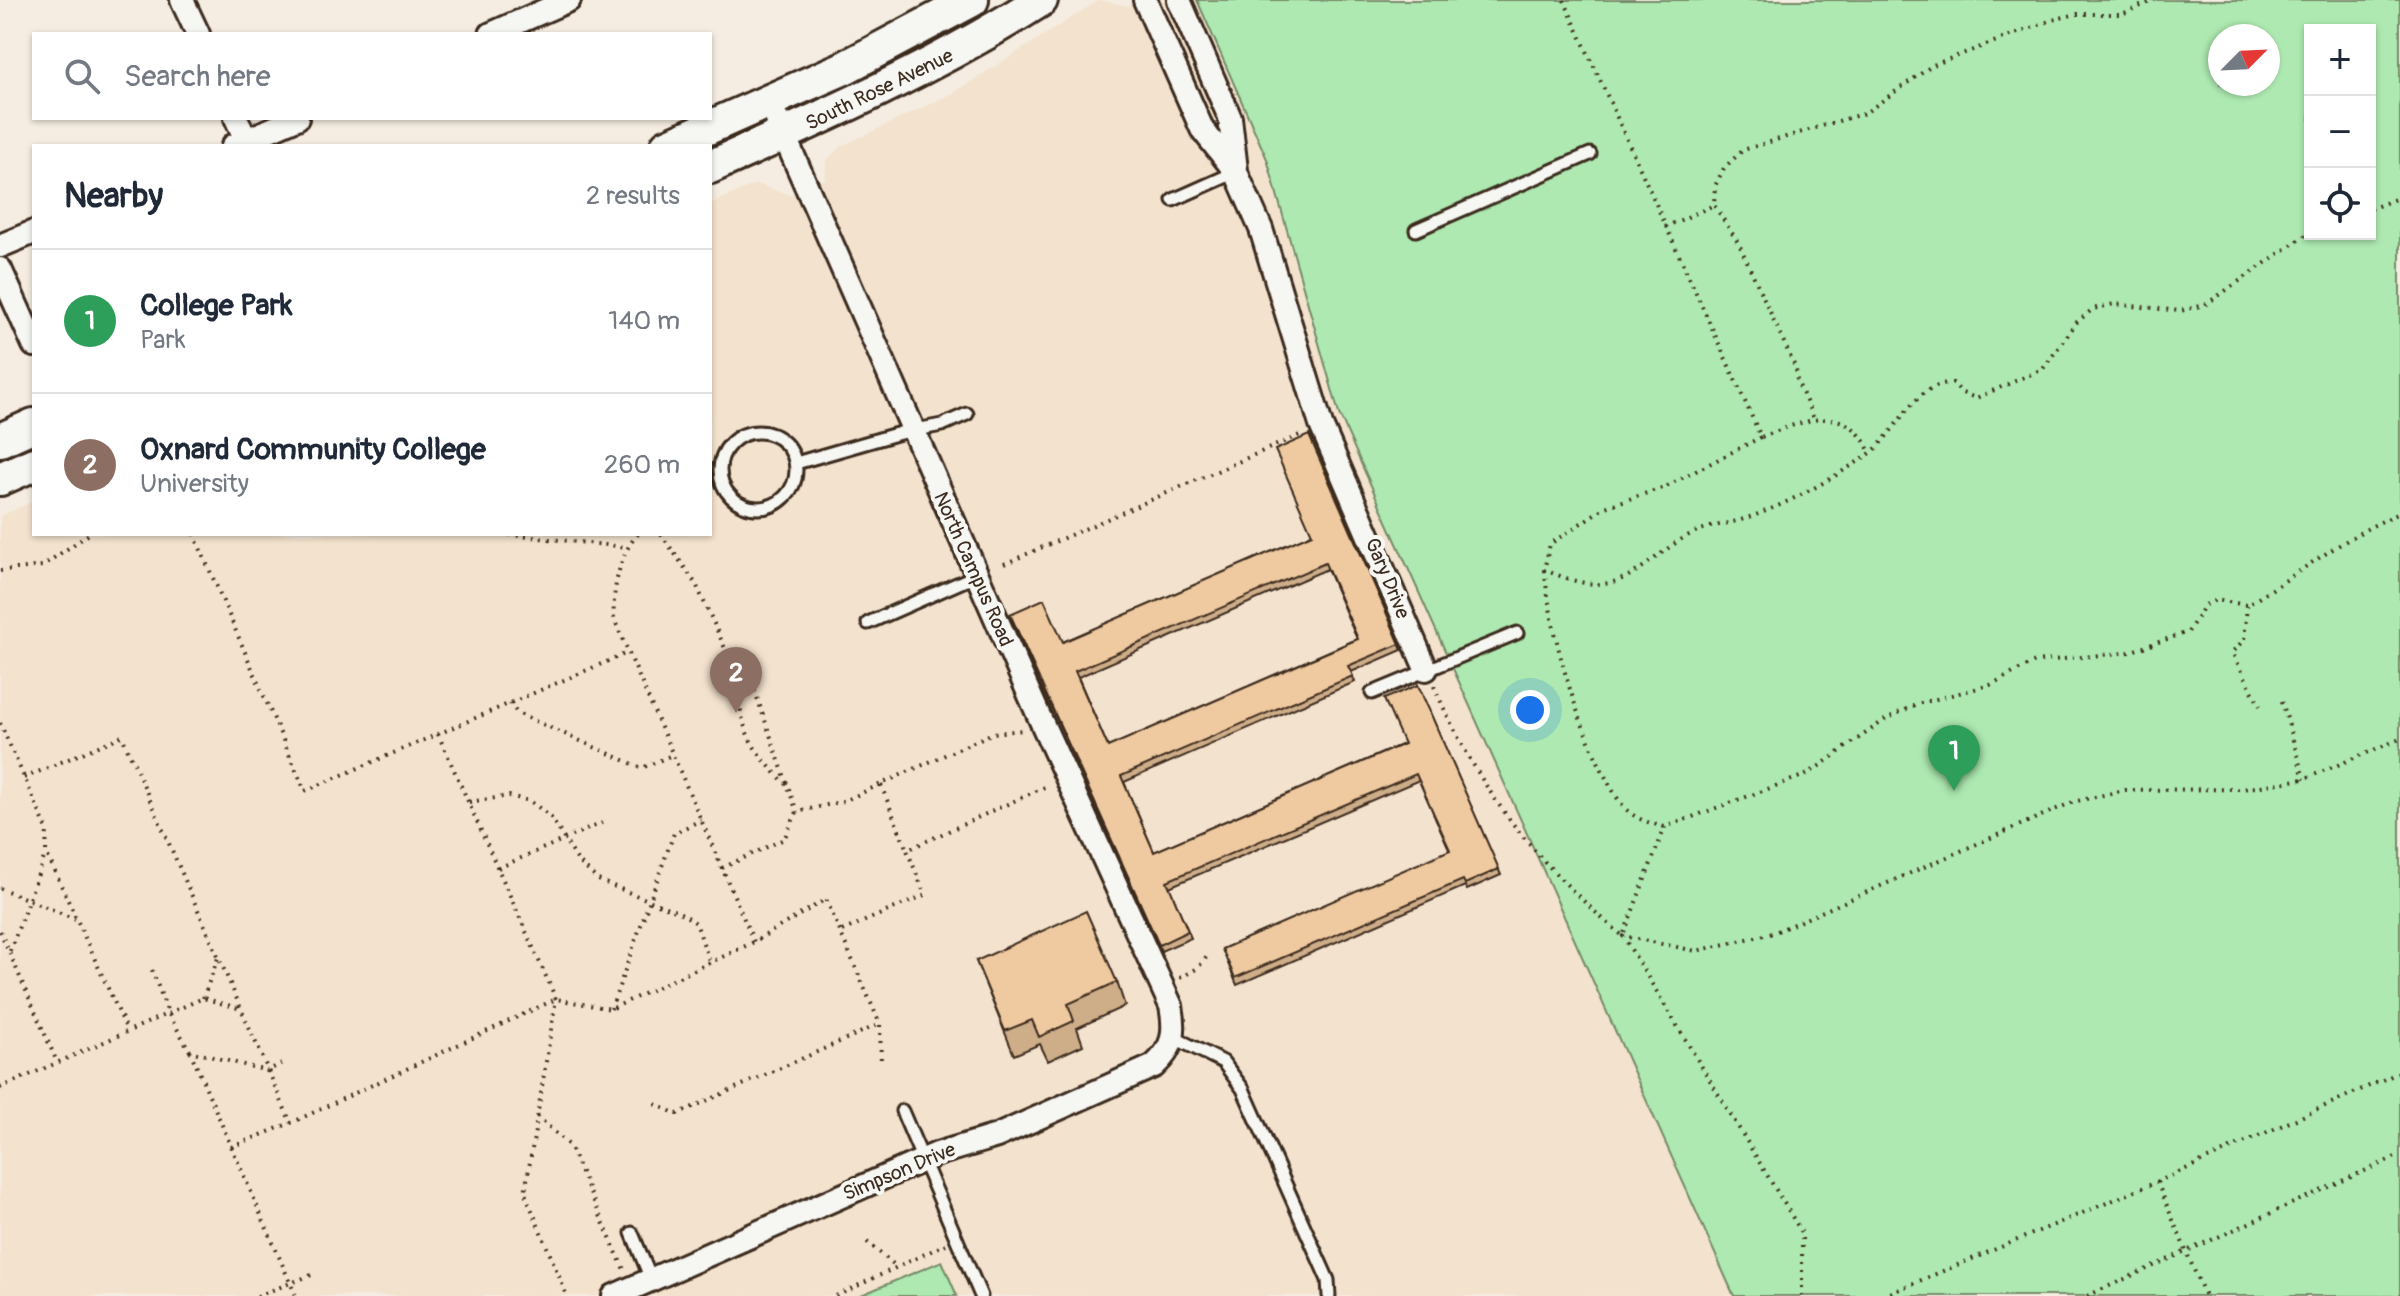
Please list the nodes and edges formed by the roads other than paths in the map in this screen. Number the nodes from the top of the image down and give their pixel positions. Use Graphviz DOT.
graph roads {
  1 [pos="182,0"];
  2 [pos="569,0"];
  3 [pos="972,0"];
  4 [pos="1041,0"];
  5 [pos="1145,0"];
  6 [pos="1179,0"];
  7 [pos="197,32"];
  8 [pos="496,32"];
  9 [pos="769,101"];
  10 [pos="236,120"];
  11 [pos="292,120"];
  12 [pos="784,135"];
  13 [pos="239,143"];
  14 [pos="672,144"];
  15 [pos="1590,154"];
  16 [pos="712,166"];
  17 [pos="1236,172"];
  18 [pos="1173,200"];
  19 [pos="1416,230"];
  20 [pos="32,233"];
  21 [pos="0,246"];
  22 [pos="0,269"];
  23 [pos="32,341"];
  24 [pos="967,414"];
  25 [pos="32,426"];
  26 [pos="914,431"];
  27 [pos="0,440"];
  28 [pos="796,463"];
  29 [pos="32,465"];
  30 [pos="715,467"];
  31 [pos="0,479"];
  32 [pos="977,575"];
  33 [pos="868,623"];
  34 [pos="1517,633"];
  35 [pos="1426,669"];
  36 [pos="1372,693"];
  37 [pos="1175,1038"];
  38 [pos="902,1111"];
  39 [pos="920,1161"];
  40 [pos="632,1233"];
  41 [pos="651,1279"];
  42 [pos="614,1296"];
  43 [pos="981,1296"];
  44 [pos="1329,1296"];
  1 -- 7 [label="street"];
  2 -- 8 [label="street"];
  3 -- 9 [label="main road, South Rose Avenue"];
  4 -- 12 [label="main road, South Rose Avenue"];
  5 -- 17 [label="street, Gary Drive"];
  6 -- 17 [label="street, Gary Drive"];
  9 -- 12 [label="street, North Campus Road"];
  9 -- 14 [label="main road, South Rose Avenue"];
  10 -- 13 [label="street"];
  11 -- 13 [label="street"];
  12 -- 16 [label="main road, South Rose Avenue"];
  12 -- 26 [label="street, North Campus Road"];
  15 -- 19 [label="lane"];
  17 -- 18 [label="lane"];
  17 -- 35 [label="street, Gary Drive"];
  20 -- 21 [label="street"];
  22 -- 23 [label="street"];
  24 -- 26 [label="lane"];
  25 -- 27 [label="main road"];
  26 -- 28 [label="lane"];
  26 -- 32 [label="street, North Campus Road"];
  28 -- 30 [label="lane"];
  28 -- 30 [label="lane"];
  29 -- 31 [label="main road"];
  32 -- 33 [label="lane"];
  32 -- 37 [label="street, North Campus Road"];
  34 -- 35 [label="lane"];
  35 -- 36 [label="lane"];
  37 -- 39 [label="street, Simpson Drive"];
  37 -- 44 [label="lane"];
  38 -- 39 [label="lane"];
  39 -- 41 [label="street, Simpson Drive"];
  39 -- 43 [label="lane"];
  40 -- 41 [label="lane"];
  41 -- 42 [label="street, Simpson Drive"];
}
